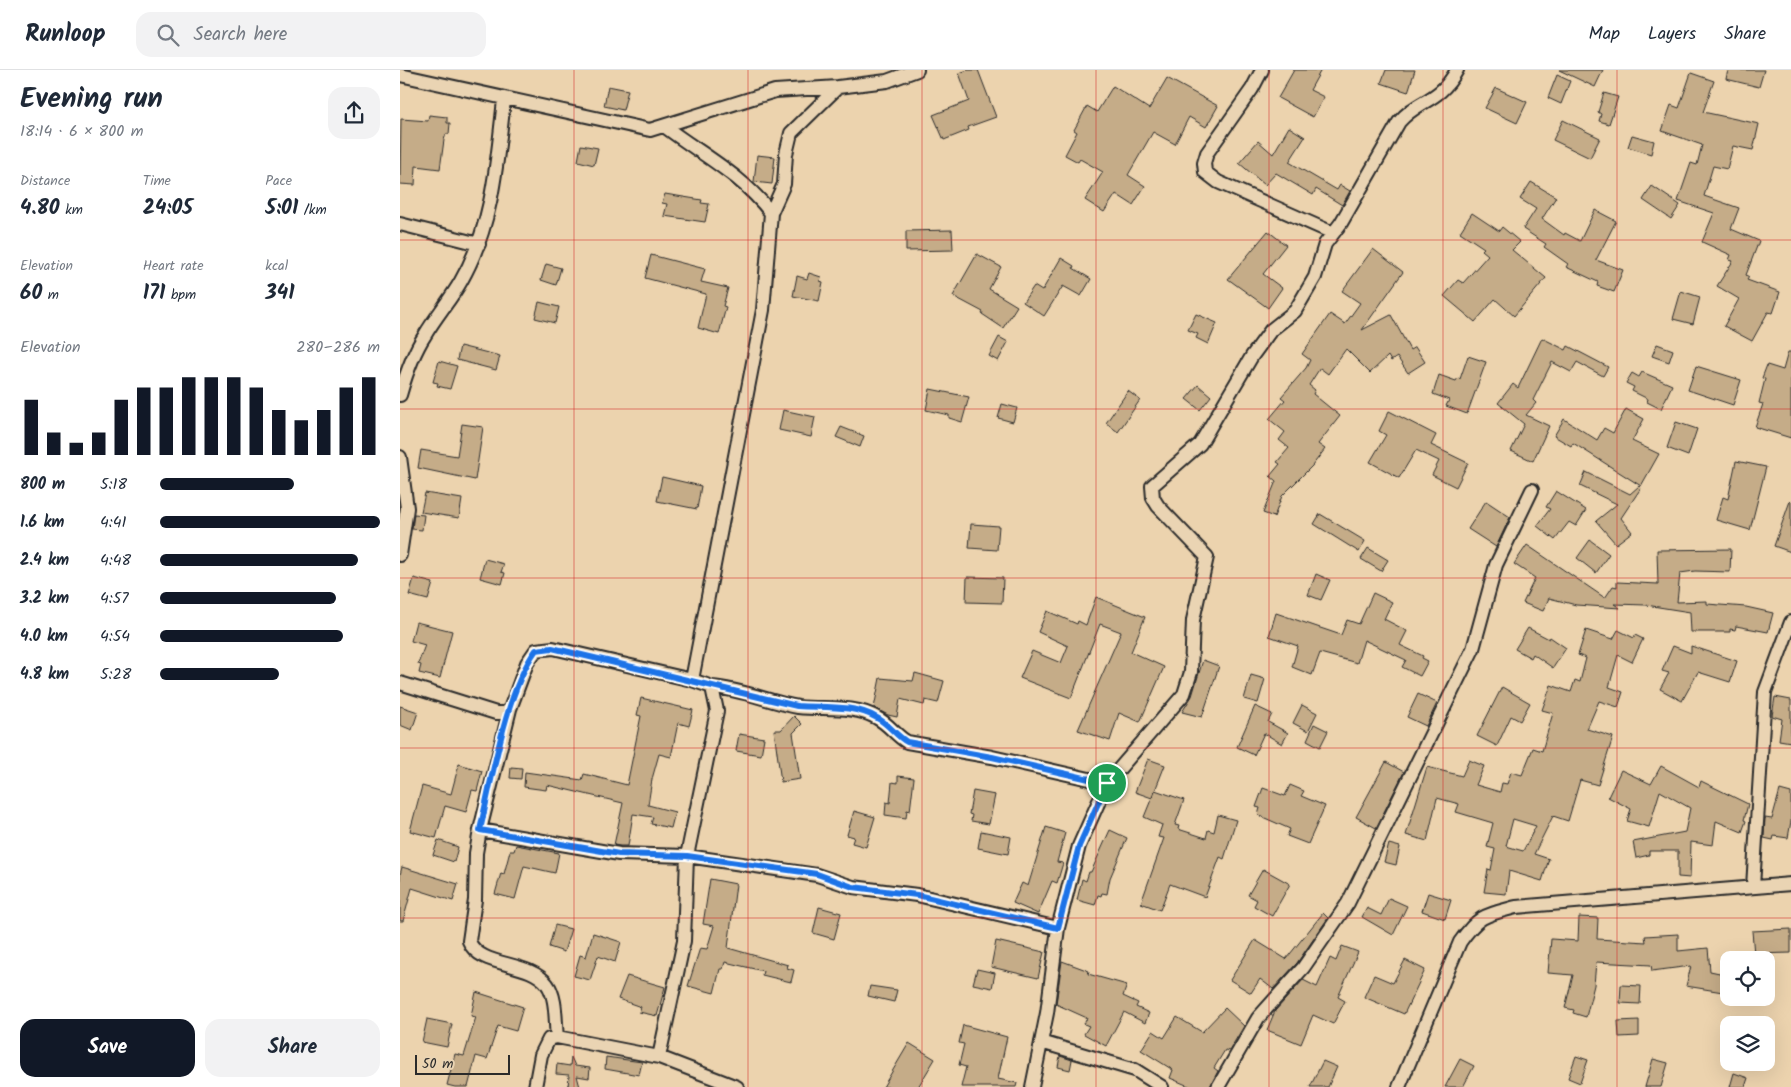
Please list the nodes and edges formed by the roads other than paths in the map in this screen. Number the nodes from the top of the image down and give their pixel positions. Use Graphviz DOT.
graph roads {
  1 [pos="917,70"];
  2 [pos="1262,70"];
  3 [pos="1457,70"];
  4 [pos="400,75"];
  5 [pos="838,87"];
  6 [pos="504,100"];
  7 [pos="664,126"];
  8 [pos="771,213"];
  9 [pos="400,224"];
  10 [pos="1333,233"];
  11 [pos="479,244"];
  12 [pos="400,395"];
  13 [pos="400,457"];
  14 [pos="1532,490"];
  15 [pos="400,555"];
  16 [pos="1791,622"];
  17 [pos="692,680"];
  18 [pos="400,683"];
  19 [pos="712,687"];
  20 [pos="510,709"];
  21 [pos="1107,783"];
  22 [pos="480,830"];
  23 [pos="687,856"];
  24 [pos="1791,884"];
  25 [pos="1753,887"];
  26 [pos="1058,928"];
  27 [pos="556,1037"];
  28 [pos="1041,1042"];
  29 [pos="659,1057"];
  30 [pos="534,1087"];
  31 [pos="737,1087"];
  32 [pos="1032,1087"];
  33 [pos="1162,1087"];
  34 [pos="1218,1087"];
  35 [pos="1399,1087"];
  1 -- 5 [label="street"];
  2 -- 10 [label="street"];
  3 -- 10 [label="street"];
  4 -- 6 [label="street"];
  5 -- 7 [label="street"];
  5 -- 8 [label="street"];
  6 -- 7 [label="street"];
  6 -- 11 [label="street"];
  7 -- 8 [label="street"];
  8 -- 17 [label="street"];
  9 -- 11 [label="street"];
  10 -- 21 [label="street"];
  11 -- 12 [label="street"];
  13 -- 15 [label="street"];
  14 -- 34 [label="street"];
  16 -- 25 [label="street"];
  17 -- 19 [label="street"];
  17 -- 20 [label="street"];
  18 -- 20 [label="street"];
  19 -- 21 [label="street"];
  19 -- 23 [label="street"];
  20 -- 22 [label="street"];
  21 -- 26 [label="street"];
  22 -- 23 [label="street"];
  22 -- 27 [label="street"];
  23 -- 26 [label="street"];
  23 -- 29 [label="street"];
  24 -- 25 [label="street"];
  25 -- 35 [label="street"];
  26 -- 28 [label="street"];
  27 -- 29 [label="street"];
  27 -- 30 [label="street"];
  28 -- 32 [label="street"];
  28 -- 33 [label="street"];
  29 -- 31 [label="street"];
}
